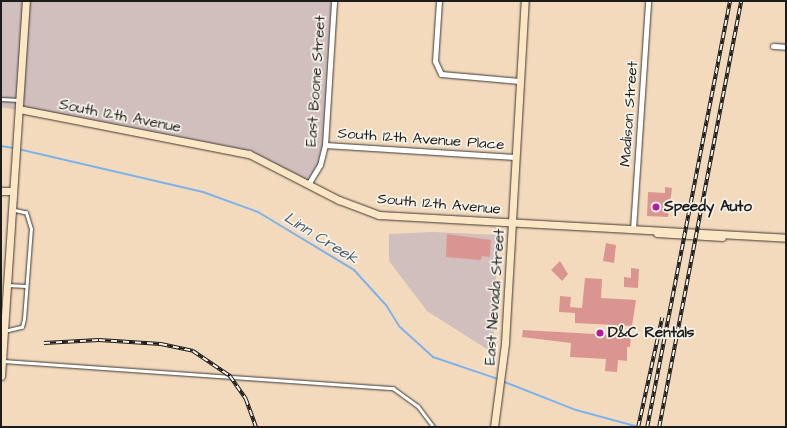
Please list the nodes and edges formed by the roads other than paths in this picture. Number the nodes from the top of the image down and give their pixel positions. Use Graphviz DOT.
graph roads {
  1 [pos="26,1"];
  2 [pos="334,1"];
  3 [pos="438,1"];
  4 [pos="525,1"];
  5 [pos="648,1"];
  6 [pos="773,46"];
  7 [pos="786,47"];
  8 [pos="520,82"];
  9 [pos="1,99"];
  10 [pos="20,100"];
  11 [pos="19,109"];
  12 [pos="325,146"];
  13 [pos="515,157"];
  14 [pos="309,183"];
  15 [pos="1,191"];
  16 [pos="13,191"];
  17 [pos="12,210"];
  18 [pos="514,224"];
  19 [pos="633,229"];
  20 [pos="786,238"];
  21 [pos="4,285"];
  22 [pos="26,286"];
  23 [pos="4,331"];
  24 [pos="2,361"];
  25 [pos="1,376"];
  26 [pos="494,425"];
  27 [pos="434,427"];
  1 -- 10 [label="main road"];
  2 -- 12 [label="street, East Boone Street"];
  3 -- 8 [label="street"];
  4 -- 8 [label="main road, East Nevada Street"];
  5 -- 19 [label="street, Madison Street"];
  6 -- 7 [label="street"];
  8 -- 13 [label="main road, East Nevada Street"];
  9 -- 10 [label="lane"];
  10 -- 11 [label="main road"];
  11 -- 14 [label="main road, South 12th Avenue"];
  11 -- 16 [label="main road"];
  12 -- 13 [label="street, South 12th Avenue Place"];
  12 -- 14 [label="street, East Boone Street"];
  13 -- 18 [label="main road, East Nevada Street"];
  14 -- 18 [label="main road, South 12th Avenue"];
  15 -- 16 [label="main road"];
  16 -- 17 [label="main road"];
  17 -- 21 [label="main road"];
  17 -- 22 [label="lane"];
  18 -- 19 [label="main road, South 12th Avenue"];
  18 -- 26 [label="main road, East Nevada Street"];
  19 -- 20 [label="main road, South 12th Avenue"];
  21 -- 22 [label="lane"];
  21 -- 23 [label="main road"];
  22 -- 23 [label="lane"];
  23 -- 24 [label="main road"];
  24 -- 25 [label="main road"];
  24 -- 27 [label="lane"];
}
